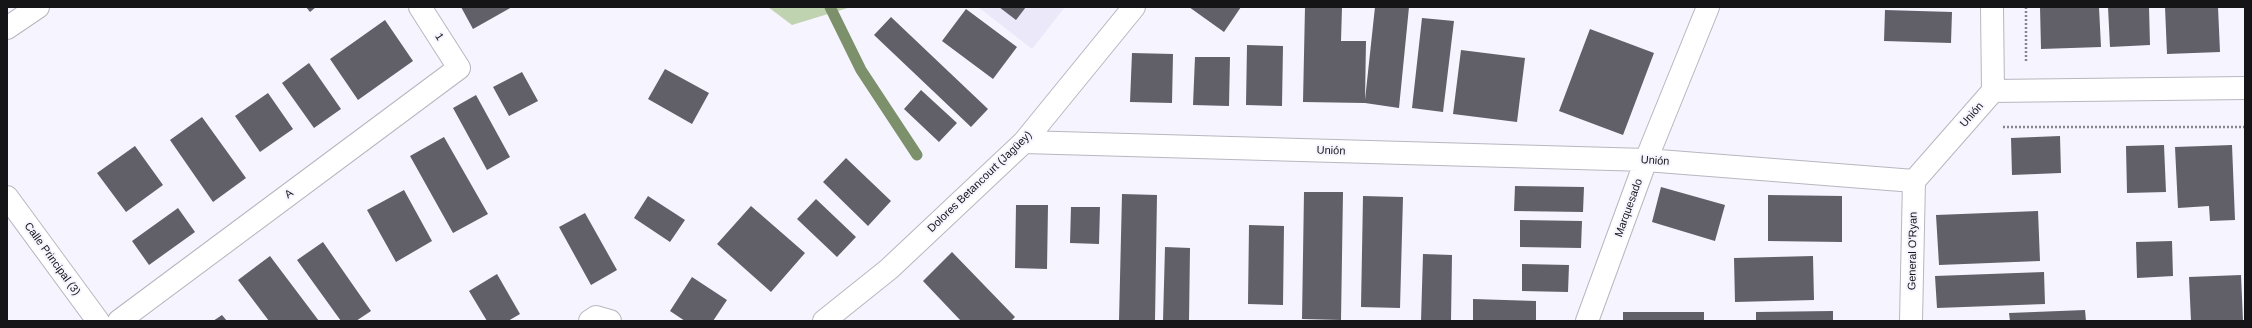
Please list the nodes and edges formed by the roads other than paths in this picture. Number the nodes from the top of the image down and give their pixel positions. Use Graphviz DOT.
graph roads {
  1 [pos="38,7"];
  2 [pos="420,7"];
  3 [pos="1134,7"];
  4 [pos="1708,7"];
  5 [pos="1992,7"];
  6 [pos="7,28"];
  7 [pos="459,68"];
  8 [pos="2245,88"];
  9 [pos="1993,91"];
  10 [pos="1024,142"];
  11 [pos="1646,160"];
  12 [pos="1914,181"];
  13 [pos="7,198"];
  14 [pos="98,321"];
  15 [pos="119,321"];
  16 [pos="590,321"];
  17 [pos="610,321"];
  18 [pos="824,321"];
  19 [pos="1587,321"];
  20 [pos="1911,321"];
  1 -- 6 [label="street"];
  2 -- 7 [label="street, 1"];
  3 -- 10 [label="street, Dolores Betancourt (Jagüey)"];
  4 -- 11 [label="street, Marquesado"];
  5 -- 9 [label="street"];
  7 -- 15 [label="street, A"];
  8 -- 9 [label="street"];
  9 -- 12 [label="street, Unión"];
  10 -- 11 [label="street, Unión"];
  10 -- 18 [label="street, Dolores Betancourt (Jagüey)"];
  11 -- 12 [label="street, Unión"];
  11 -- 19 [label="street, Marquesado"];
  12 -- 20 [label="street, General O'Ryan"];
  13 -- 14 [label="street, Calle Principal (3)"];
  16 -- 17 [label="street"];
}
